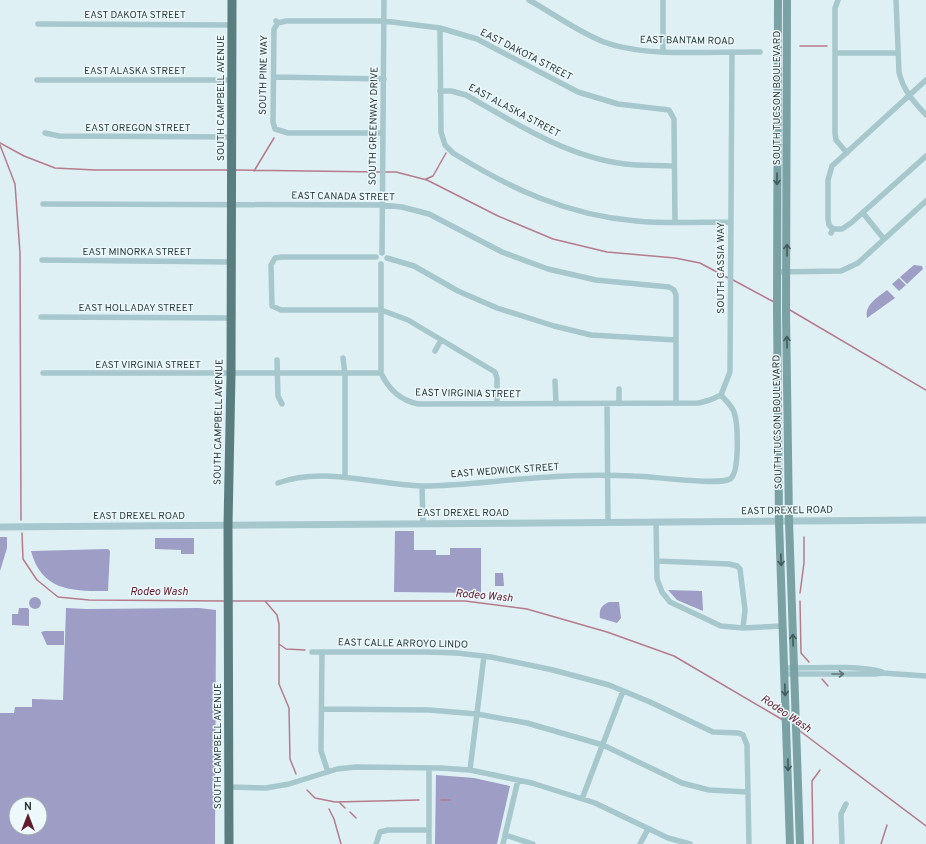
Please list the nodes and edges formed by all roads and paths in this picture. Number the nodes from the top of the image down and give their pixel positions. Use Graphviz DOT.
graph roads {
  1 [pos="232,0"];
  2 [pos="384,0"];
  3 [pos="529,0"];
  4 [pos="663,0"];
  5 [pos="778,0"];
  6 [pos="787,0"];
  7 [pos="838,0"];
  8 [pos="896,0"];
  9 [pos="384,21"];
  10 [pos="277,22"];
  11 [pos="38,24"];
  12 [pos="232,25"];
  13 [pos="440,28"];
  14 [pos="663,51"];
  15 [pos="732,52"];
  16 [pos="760,52"];
  17 [pos="836,53"];
  18 [pos="898,53"];
  19 [pos="274,77"];
  20 [pos="384,79"];
  21 [pos="38,80"];
  22 [pos="232,80"];
  23 [pos="926,80"];
  24 [pos="440,91"];
  25 [pos="909,96"];
  26 [pos="926,115"];
  27 [pos="45,133"];
  28 [pos="382,133"];
  29 [pos="232,137"];
  30 [pos="847,153"];
  31 [pos="926,156"];
  32 [pos="674,166"];
  33 [pos="926,201"];
  34 [pos="43,204"];
  35 [pos="232,204"];
  36 [pos="382,205"];
  37 [pos="863,213"];
  38 [pos="675,222"];
  39 [pos="730,222"];
  40 [pos="884,239"];
  41 [pos="382,253"];
  42 [pos="376,257"];
  43 [pos="387,258"];
  44 [pos="42,260"];
  45 [pos="231,262"];
  46 [pos="381,264"];
  47 [pos="777,272"];
  48 [pos="786,272"];
  49 [pos="380,310"];
  50 [pos="41,317"];
  51 [pos="231,318"];
  52 [pos="441,340"];
  53 [pos="676,340"];
  54 [pos="435,351"];
  55 [pos="343,358"];
  56 [pos="277,360"];
  57 [pos="43,373"];
  58 [pos="381,373"];
  59 [pos="277,374"];
  60 [pos="345,374"];
  61 [pos="231,375"];
  62 [pos="555,381"];
  63 [pos="620,388"];
  64 [pos="721,395"];
  65 [pos="676,402"];
  66 [pos="282,404"];
  67 [pos="497,404"];
  68 [pos="556,404"];
  69 [pos="607,404"];
  70 [pos="620,404"];
  71 [pos="607,476"];
  72 [pos="345,477"];
  73 [pos="278,483"];
  74 [pos="422,486"];
  75 [pos="926,520"];
  76 [pos="780,521"];
  77 [pos="790,521"];
  78 [pos="608,522"];
  79 [pos="656,522"];
  80 [pos="423,523"];
  81 [pos="228,525"];
  82 [pos="0,527"];
  83 [pos="657,561"];
  84 [pos="782,626"];
  85 [pos="743,628"];
  86 [pos="312,652"];
  87 [pos="322,652"];
  88 [pos="484,656"];
  89 [pos="785,671"];
  90 [pos="795,671"];
  91 [pos="926,676"];
  92 [pos="623,691"];
  93 [pos="322,709"];
  94 [pos="477,714"];
  95 [pos="603,745"];
  96 [pos="429,768"];
  97 [pos="470,770"];
  98 [pos="328,772"];
  99 [pos="518,780"];
  100 [pos="229,787"];
  101 [pos="748,792"];
  102 [pos="582,799"];
  103 [pos="846,804"];
  104 [pos="648,829"];
  105 [pos="429,830"];
  106 [pos="506,835"];
  107 [pos="229,844"];
  108 [pos="376,844"];
  109 [pos="429,844"];
  110 [pos="503,844"];
  111 [pos="533,844"];
  112 [pos="640,844"];
  113 [pos="690,844"];
  114 [pos="749,844"];
  115 [pos="790,844"];
  116 [pos="800,844"];
  117 [pos="842,844"];
  1 -- 12 [label="main road, SOUTH CAMPBELL AVENUE"];
  2 -- 9 [label="street, SOUTH GREENWAY DRIVE"];
  3 -- 14 [label="street, EAST BANTAM ROAD"];
  4 -- 14 [label="street"];
  5 -- 47 [label="main road, SOUTH TUCSON BOULEVARD, one-way"];
  48 -- 6 [label="main road, SOUTH TUCSON BOULEVARD, one-way"];
  7 -- 17 [label="street"];
  8 -- 18 [label="street"];
  9 -- 10 [label="street, EAST DAKOTA STREET"];
  9 -- 13 [label="street, EAST DAKOTA STREET"];
  9 -- 20 [label="street, SOUTH GREENWAY DRIVE"];
  10 -- 19 [label="street, SOUTH PINE WAY"];
  11 -- 12 [label="street, EAST DAKOTA STREET"];
  12 -- 22 [label="main road, SOUTH CAMPBELL AVENUE"];
  13 -- 24 [label="street"];
  13 -- 32 [label="street, EAST DAKOTA STREET"];
  14 -- 15 [label="street, EAST BANTAM ROAD"];
  15 -- 16 [label="street, EAST BANTAM ROAD"];
  15 -- 39 [label="street, SOUTH CASSIA WAY"];
  17 -- 18 [label="street"];
  17 -- 30 [label="street"];
  18 -- 25 [label="street"];
  19 -- 20 [label="street"];
  19 -- 28 [label="street, SOUTH PINE WAY"];
  20 -- 28 [label="street, SOUTH GREENWAY DRIVE"];
  21 -- 22 [label="street, EAST ALASKA STREET"];
  22 -- 29 [label="main road, SOUTH CAMPBELL AVENUE"];
  23 -- 25 [label="street"];
  24 -- 32 [label="street, EAST ALASKA STREET"];
  24 -- 38 [label="street"];
  25 -- 26 [label="street"];
  25 -- 30 [label="street"];
  27 -- 29 [label="street, EAST OREGON STREET"];
  28 -- 36 [label="street, SOUTH GREENWAY DRIVE"];
  29 -- 35 [label="main road, SOUTH CAMPBELL AVENUE"];
  30 -- 37 [label="street"];
  31 -- 37 [label="street"];
  32 -- 38 [label="street"];
  33 -- 40 [label="street"];
  34 -- 35 [label="street, EAST CANADA STREET"];
  35 -- 36 [label="street, EAST CANADA STREET"];
  35 -- 45 [label="main road, SOUTH CAMPBELL AVENUE"];
  36 -- 41 [label="street, SOUTH GREENWAY DRIVE"];
  36 -- 53 [label="street, EAST CANADA STREET"];
  37 -- 40 [label="street"];
  38 -- 39 [label="street"];
  39 -- 64 [label="street, SOUTH CASSIA WAY"];
  40 -- 48 [label="street"];
  41 -- 42 [label="street"];
  41 -- 43 [label="street"];
  42 -- 46 [label="street"];
  42 -- 49 [label="street"];
  43 -- 46 [label="street"];
  43 -- 53 [label="street"];
  44 -- 45 [label="street, EAST MINORKA STREET"];
  45 -- 51 [label="main road, SOUTH CAMPBELL AVENUE"];
  46 -- 49 [label="street"];
  47 -- 48 [label="street"];
  47 -- 76 [label="main road, SOUTH TUCSON BOULEVARD"];
  77 -- 48 [label="main road, SOUTH TUCSON BOULEVARD, one-way"];
  49 -- 52 [label="street"];
  49 -- 58 [label="street"];
  50 -- 51 [label="street, EAST HOLLADAY STREET"];
  51 -- 61 [label="main road, SOUTH CAMPBELL AVENUE"];
  52 -- 54 [label="street"];
  52 -- 67 [label="street"];
  53 -- 65 [label="street"];
  55 -- 60 [label="street"];
  56 -- 59 [label="street"];
  57 -- 61 [label="street, EAST VIRGINIA STREET"];
  58 -- 60 [label="street, EAST VIRGINIA STREET"];
  58 -- 67 [label="street, EAST VIRGINIA STREET"];
  59 -- 60 [label="street, EAST VIRGINIA STREET"];
  59 -- 61 [label="street, EAST VIRGINIA STREET"];
  59 -- 66 [label="street"];
  60 -- 72 [label="street"];
  61 -- 81 [label="main road, SOUTH CAMPBELL AVENUE"];
  62 -- 68 [label="street"];
  63 -- 70 [label="street"];
  64 -- 65 [label="street, EAST VIRGINIA STREET"];
  64 -- 71 [label="street, EAST WEDWICK STREET"];
  65 -- 70 [label="street, EAST VIRGINIA STREET"];
  67 -- 68 [label="street, EAST VIRGINIA STREET"];
  68 -- 69 [label="street, EAST VIRGINIA STREET"];
  69 -- 70 [label="street, EAST VIRGINIA STREET"];
  69 -- 71 [label="street"];
  71 -- 74 [label="street, EAST WEDWICK STREET"];
  71 -- 78 [label="street"];
  72 -- 73 [label="street, EAST WEDWICK STREET"];
  72 -- 74 [label="street, EAST WEDWICK STREET"];
  74 -- 80 [label="street"];
  75 -- 77 [label="street, EAST DREXEL ROAD"];
  76 -- 77 [label="street, EAST DREXEL ROAD"];
  76 -- 79 [label="street, EAST DREXEL ROAD"];
  76 -- 84 [label="main road, SOUTH TUCSON BOULEVARD, one-way"];
  90 -- 77 [label="main road, SOUTH TUCSON BOULEVARD, one-way"];
  78 -- 79 [label="street, EAST DREXEL ROAD"];
  78 -- 80 [label="street, EAST DREXEL ROAD"];
  79 -- 83 [label="street"];
  80 -- 81 [label="street, EAST DREXEL ROAD"];
  81 -- 82 [label="street, EAST DREXEL ROAD"];
  81 -- 100 [label="main road, SOUTH CAMPBELL AVENUE"];
  83 -- 85 [label="street"];
  83 -- 85 [label="street"];
  84 -- 85 [label="street"];
  84 -- 89 [label="main road, SOUTH TUCSON BOULEVARD"];
  86 -- 87 [label="street, EAST CALLE ARROYO LINDO"];
  87 -- 88 [label="street, EAST CALLE ARROYO LINDO"];
  87 -- 93 [label="street"];
  88 -- 92 [label="street, EAST CALLE ARROYO LINDO"];
  88 -- 94 [label="street"];
  89 -- 90 [label="street"];
  89 -- 115 [label="main road, SOUTH TUCSON BOULEVARD, one-way"];
  90 -- 91 [label="street"];
  90 -- 116 [label="main road, SOUTH TUCSON BOULEVARD"];
  92 -- 95 [label="street"];
  92 -- 101 [label="street, EAST CALLE ARROYO LINDO"];
  93 -- 94 [label="street"];
  93 -- 98 [label="street"];
  94 -- 95 [label="street"];
  94 -- 97 [label="street"];
  95 -- 101 [label="street"];
  95 -- 102 [label="street"];
  96 -- 97 [label="street"];
  96 -- 98 [label="street"];
  96 -- 105 [label="street"];
  97 -- 99 [label="street"];
  98 -- 100 [label="street"];
  99 -- 102 [label="street"];
  99 -- 106 [label="street"];
  100 -- 107 [label="main road, SOUTH CAMPBELL AVENUE"];
  101 -- 114 [label="street"];
  102 -- 104 [label="street"];
  103 -- 117 [label="street"];
  104 -- 112 [label="street"];
  104 -- 113 [label="street"];
  105 -- 108 [label="street"];
  105 -- 109 [label="street"];
  106 -- 110 [label="street"];
  106 -- 111 [label="street"];
}
